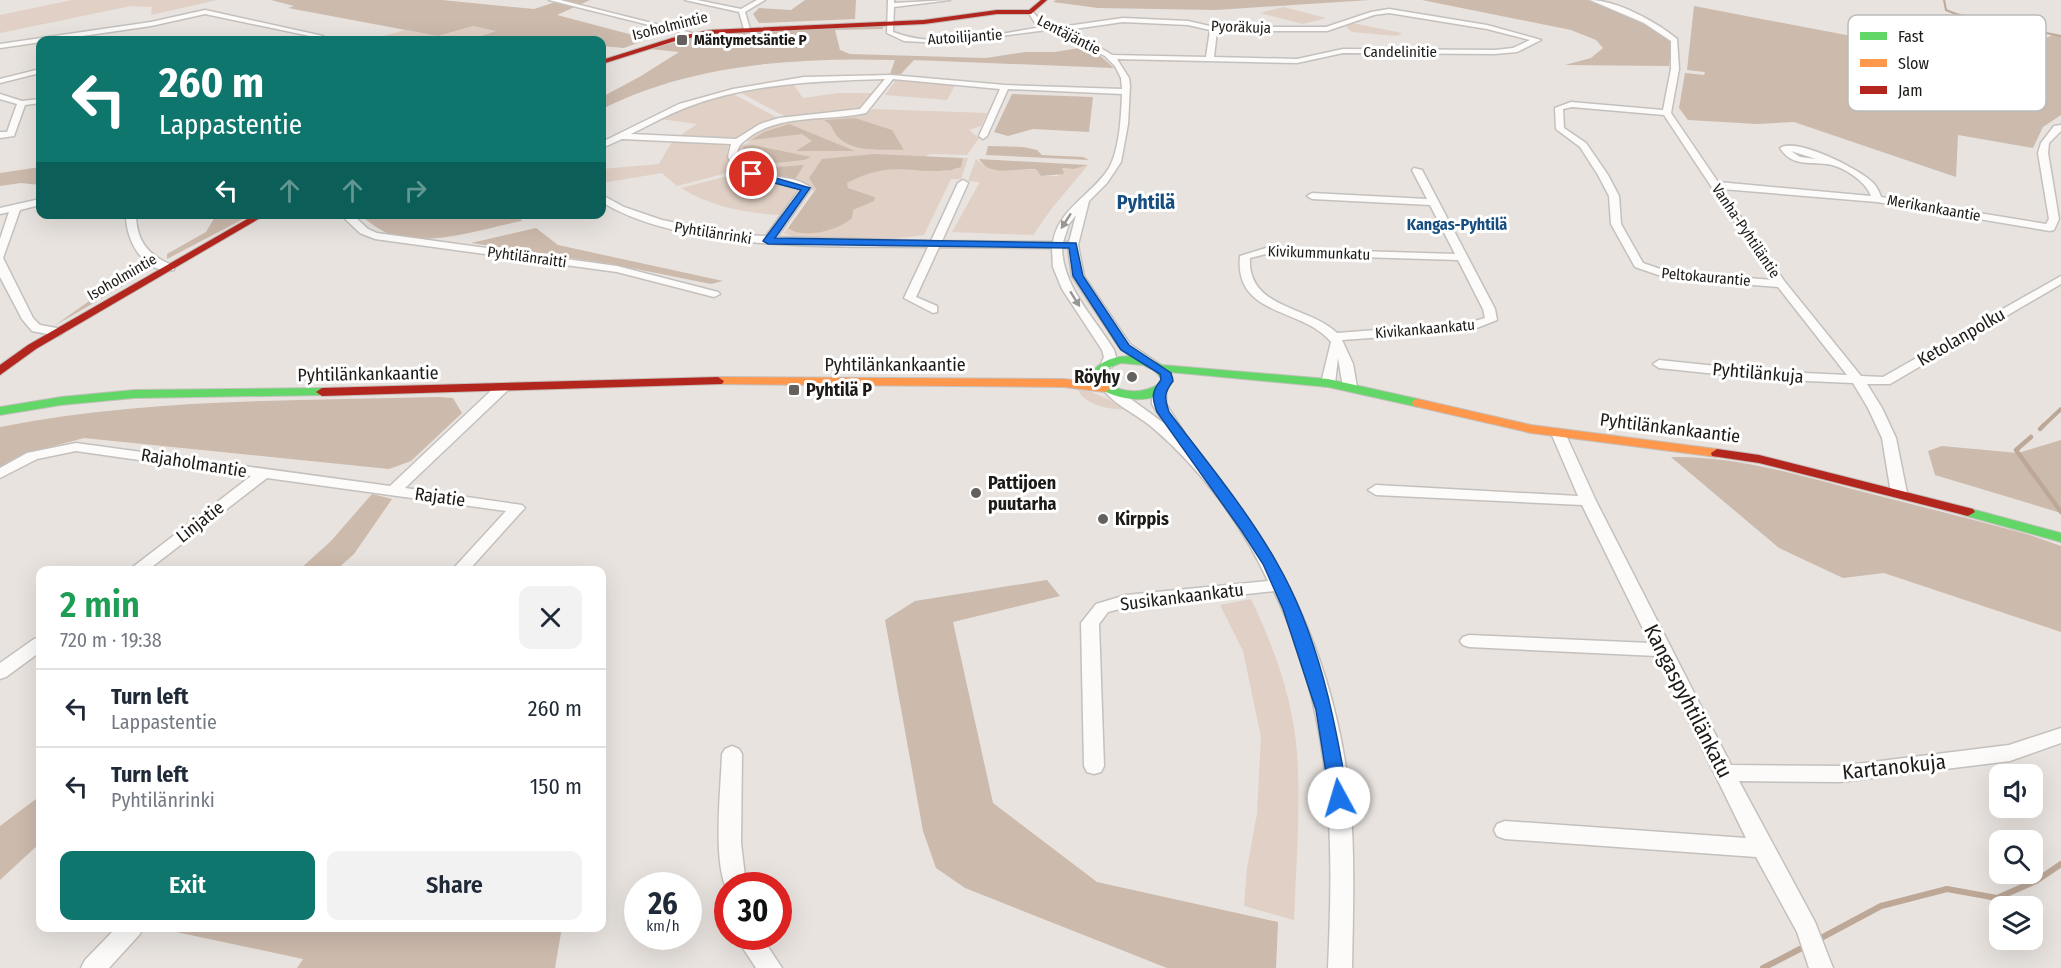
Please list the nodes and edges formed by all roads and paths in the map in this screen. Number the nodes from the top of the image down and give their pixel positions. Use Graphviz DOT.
graph roads {
  1 [pos="552,0"];
  2 [pos="694,0"];
  3 [pos="762,0"];
  4 [pos="947,0"];
  5 [pos="1044,0"];
  6 [pos="1593,0"];
  7 [pos="891,3"];
  8 [pos="742,11"];
  9 [pos="1389,11"];
  10 [pos="1031,12"];
  11 [pos="889,24"];
  12 [pos="747,29"];
  13 [pos="1052,29"];
  14 [pos="1214,29"];
  15 [pos="693,34"];
  16 [pos="70,36"];
  17 [pos="320,36"];
  18 [pos="36,41"];
  19 [pos="1338,42"];
  20 [pos="0,46"];
  21 [pos="1343,51"];
  22 [pos="1110,57"];
  23 [pos="1210,58"];
  24 [pos="606,61"];
  25 [pos="36,72"];
  26 [pos="891,77"];
  27 [pos="0,81"];
  28 [pos="1005,87"];
  29 [pos="1125,92"];
  30 [pos="0,96"];
  31 [pos="36,101"];
  32 [pos="22,102"];
  33 [pos="1667,113"];
  34 [pos="2059,130"];
  35 [pos="0,135"];
  36 [pos="619,136"];
  37 [pos="982,136"];
  38 [pos="738,142"];
  39 [pos="606,143"];
  40 [pos="1826,161"];
  41 [pos="1417,170"];
  42 [pos="963,183"];
  43 [pos="1716,185"];
  44 [pos="606,194"];
  45 [pos="1312,196"];
  46 [pos="1877,199"];
  47 [pos="606,202"];
  48 [pos="1084,202"];
  49 [pos="1433,202"];
  50 [pos="36,203"];
  51 [pos="15,208"];
  52 [pos="0,211"];
  53 [pos="643,216"];
  54 [pos="130,219"];
  55 [pos="254,219"];
  56 [pos="351,219"];
  57 [pos="2050,228"];
  58 [pos="2061,236"];
  59 [pos="768,241"];
  60 [pos="936,243"];
  61 [pos="1058,244"];
  62 [pos="1073,245"];
  63 [pos="0,256"];
  64 [pos="1462,257"];
  65 [pos="0,261"];
  66 [pos="170,268"];
  67 [pos="2061,279"];
  68 [pos="1781,284"];
  69 [pos="714,294"];
  70 [pos="933,309"];
  71 [pos="58,332"];
  72 [pos="1336,341"];
  73 [pos="1659,364"];
  74 [pos="1105,365"];
  75 [pos="1157,366"];
  76 [pos="0,371"];
  77 [pos="1270,377"];
  78 [pos="1858,381"];
  79 [pos="993,383"];
  80 [pos="1328,383"];
  81 [pos="1350,387"];
  82 [pos="502,388"];
  83 [pos="1160,389"];
  84 [pos="1108,390"];
  85 [pos="209,395"];
  86 [pos="0,411"];
  87 [pos="0,421"];
  88 [pos="1558,433"];
  89 [pos="1204,472"];
  90 [pos="0,474"];
  91 [pos="263,474"];
  92 [pos="1376,490"];
  93 [pos="393,491"];
  94 [pos="1899,493"];
  95 [pos="1588,501"];
  96 [pos="2061,538"];
  97 [pos="142,566"];
  98 [pos="464,566"];
  99 [pos="1280,585"];
  100 [pos="1468,641"];
  101 [pos="36,646"];
  102 [pos="1662,650"];
  103 [pos="0,672"];
  104 [pos="2061,735"];
  105 [pos="732,754"];
  106 [pos="1094,766"];
  107 [pos="1724,773"];
  108 [pos="1504,830"];
  109 [pos="1762,849"];
  110 [pos="733,872"];
  111 [pos="127,932"];
  112 [pos="757,950"];
  113 [pos="93,968"];
  114 [pos="770,968"];
  115 [pos="1340,968"];
  116 [pos="1821,968"];
  1 -- 15 [label="street"];
  2 -- 8 [label="street"];
  3 -- 8 [label="street"];
  4 -- 7 [label="street"];
  5 -- 10 [label="street"];
  6 -- 33 [label="street"];
  7 -- 11 [label="street"];
  8 -- 12 [label="street"];
  9 -- 14 [label="street, Pyoräkuja"];
  9 -- 21 [label="street, Candelinitie"];
  10 -- 11 [label="street, Isoholmintie"];
  10 -- 13 [label="street, Lentäjäntie"];
  11 -- 12 [label="street, Isoholmintie"];
  11 -- 13 [label="street, Autoilijantie"];
  12 -- 15 [label="street, Isoholmintie"];
  13 -- 14 [label="street, Pyoräkuja"];
  13 -- 22 [label="street, Lentäjäntie"];
  14 -- 23 [label="street"];
  15 -- 24 [label="street, Isoholmintie"];
  16 -- 17 [label="street"];
  18 -- 20 [label="street"];
  19 -- 21 [label="street"];
  21 -- 23 [label="street, Candelinitie"];
  22 -- 23 [label="street, Candelinitie"];
  22 -- 29 [label="street"];
  25 -- 27 [label="street"];
  26 -- 28 [label="street"];
  26 -- 36 [label="street"];
  26 -- 38 [label="street"];
  28 -- 29 [label="street"];
  28 -- 37 [label="street"];
  29 -- 48 [label="street"];
  30 -- 32 [label="street"];
  31 -- 32 [label="street"];
  32 -- 35 [label="street"];
  33 -- 43 [label="street, Vanha-Pyhtiläntie"];
  33 -- 68 [label="street, Peltokaurantie"];
  34 -- 57 [label="street"];
  36 -- 38 [label="street"];
  36 -- 39 [label="street"];
  38 -- 59 [label="street"];
  40 -- 46 [label="street"];
  41 -- 49 [label="street, Kivikankaankatu"];
  42 -- 60 [label="street"];
  43 -- 46 [label="street, Merikankaantie"];
  43 -- 68 [label="street, Vanha-Pyhtiläntie"];
  44 -- 53 [label="street, Pyhtilänrinki"];
  45 -- 49 [label="street"];
  46 -- 57 [label="street, Merikankaantie"];
  47 -- 53 [label="street, Pyhtilänrinki"];
  48 -- 61 [label="street, one-way"];
  48 -- 62 [label="street"];
  49 -- 64 [label="street, Kivikankaankatu"];
  50 -- 51 [label="street"];
  51 -- 52 [label="street"];
  51 -- 63 [label="street"];
  53 -- 59 [label="street, Pyhtilänrinki"];
  54 -- 66 [label="street"];
  55 -- 66 [label="street, Isoholmintie"];
  56 -- 69 [label="street, Pyhtilänraitti"];
  57 -- 58 [label="street"];
  59 -- 60 [label="street, Pyhtilänrinki"];
  60 -- 61 [label="street, Pyhtilänrinki"];
  60 -- 70 [label="street"];
  61 -- 62 [label="street, Pyhtilänrinki"];
  61 -- 74 [label="street, one-way"];
  62 -- 75 [label="street"];
  64 -- 72 [label="street, Kivikankaankatu"];
  64 -- 72 [label="street, Kivikummunkatu"];
  65 -- 71 [label="street"];
  66 -- 71 [label="street, Isoholmintie"];
  67 -- 78 [label="street, Ketolanpolku"];
  68 -- 78 [label="street, Vanha-Pyhtiläntie"];
  71 -- 76 [label="street, Isoholmintie"];
  72 -- 80 [label="street"];
  72 -- 81 [label="street"];
  73 -- 78 [label="street, Pyhtilänkuja"];
  74 -- 75 [label="street, Pyhtilänkankaantie"];
  74 -- 79 [label="street, Pyhtilänkankaantie"];
  74 -- 84 [label="street"];
  75 -- 77 [label="street, Pyhtilänkankaantie"];
  75 -- 83 [label="street"];
  77 -- 80 [label="street, Pyhtilänkankaantie"];
  77 -- 83 [label="street, Pyhtilänkankaantie"];
  78 -- 94 [label="street, Vanha-Pyhtiläntie"];
  79 -- 82 [label="street, Pyhtilänkankaantie"];
  79 -- 84 [label="street, Pyhtilänkankaantie"];
  80 -- 81 [label="street, Pyhtilänkankaantie"];
  81 -- 88 [label="street, Pyhtilänkankaantie"];
  82 -- 85 [label="street, Pyhtilänkankaantie"];
  82 -- 93 [label="street, Rajatie"];
  83 -- 84 [label="street, Pyhtilänkankaantie"];
  83 -- 89 [label="street"];
  84 -- 89 [label="street"];
  85 -- 86 [label="street, Pyhtilänkankaantie"];
  85 -- 87 [label="street, Pyhtilänkankaantie"];
  88 -- 94 [label="street, Pyhtilänkankaantie"];
  88 -- 95 [label="street, Kangaspyhtilänkatu"];
  89 -- 99 [label="street"];
  90 -- 91 [label="street, Rajaholmantie"];
  91 -- 93 [label="street, Rajaholmantie"];
  91 -- 97 [label="street, Linjatie"];
  92 -- 95 [label="street"];
  93 -- 98 [label="street, Rajatie"];
  94 -- 96 [label="street, Pyhtilänkankaantie"];
  95 -- 102 [label="street, Kangaspyhtilänkatu"];
  99 -- 106 [label="street, Susikankaankatu"];
  99 -- 115 [label="street"];
  100 -- 102 [label="street"];
  101 -- 103 [label="street"];
  102 -- 107 [label="street, Kangaspyhtilänkatu"];
  104 -- 107 [label="street, Kartanokuja"];
  105 -- 110 [label="street"];
  107 -- 109 [label="street, Kangaspyhtilänkatu"];
  108 -- 109 [label="street"];
  109 -- 116 [label="street, Kangaspyhtilänkatu"];
  111 -- 113 [label="street"];
  112 -- 114 [label="street"];
}
